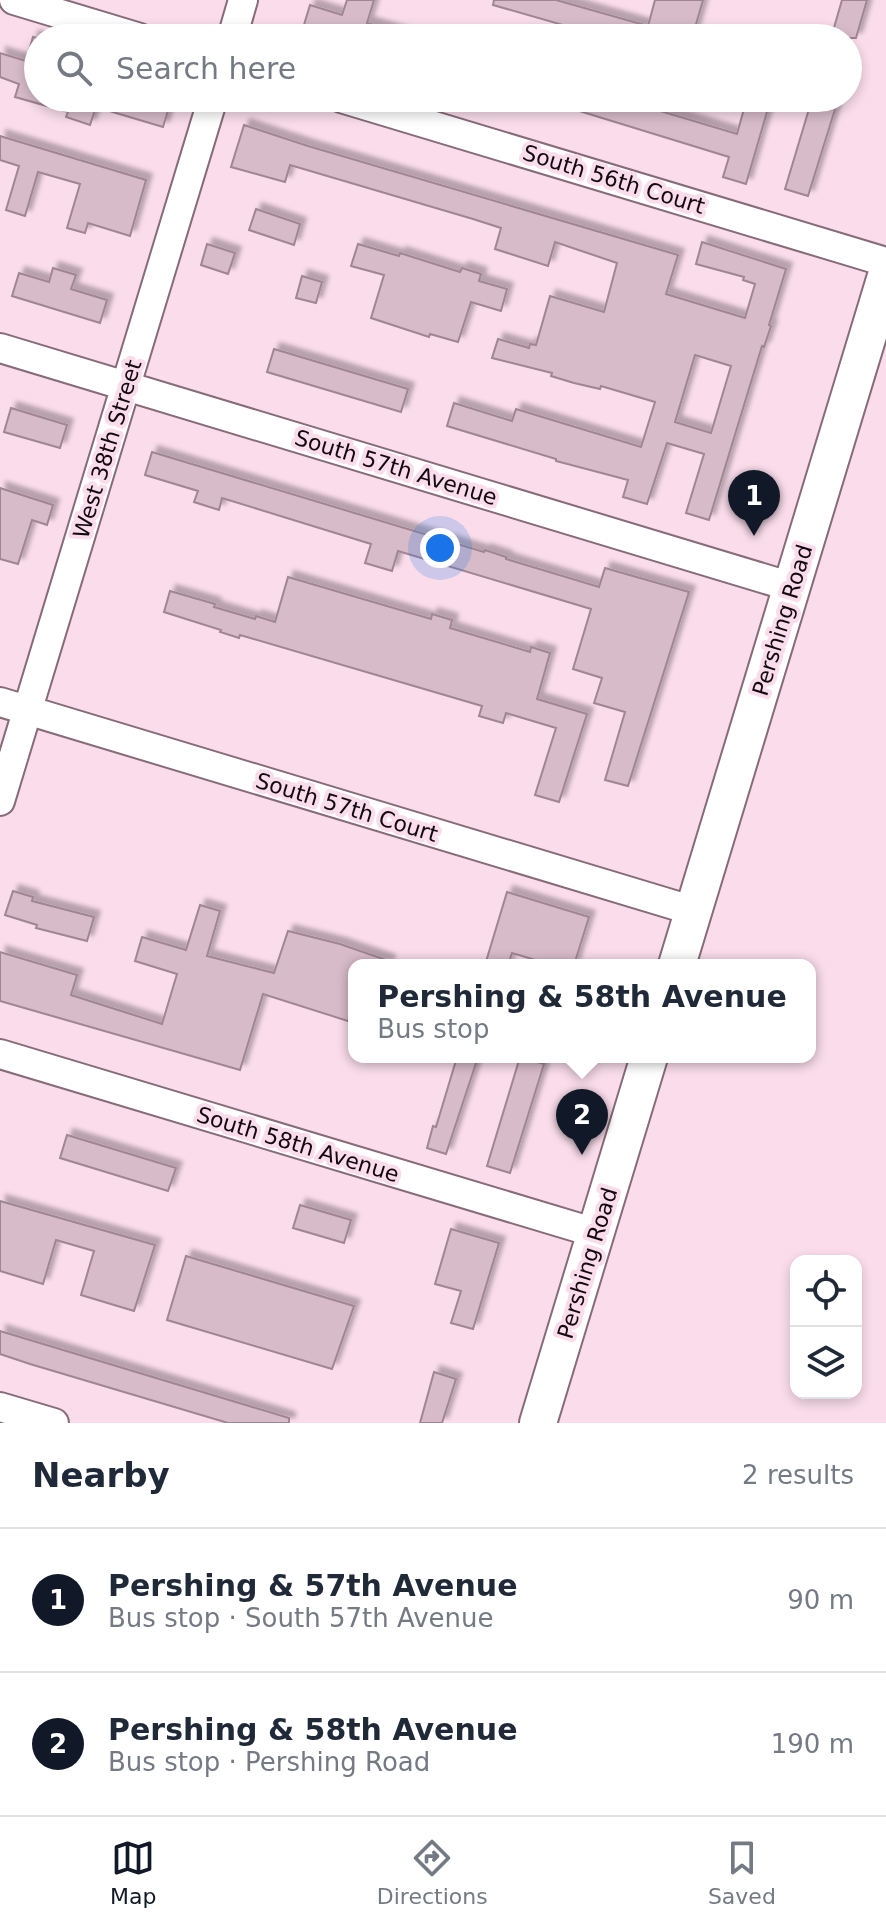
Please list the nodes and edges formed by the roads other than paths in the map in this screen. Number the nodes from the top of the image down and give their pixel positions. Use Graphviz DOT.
graph roads {
  1 [pos="14,0"];
  2 [pos="243,0"];
  3 [pos="94,24"];
  4 [pos="236,24"];
  5 [pos="209,112"];
  6 [pos="388,112"];
  7 [pos="886,262"];
  8 [pos="886,276"];
  9 [pos="0,348"];
  10 [pos="126,387"];
  11 [pos="792,587"];
  12 [pos="0,702"];
  13 [pos="27,711"];
  14 [pos="0,801"];
  15 [pos="694,911"];
  16 [pos="679,959"];
  17 [pos="0,1054"];
  18 [pos="647,1063"];
  19 [pos="596,1233"];
  20 [pos="0,1407"];
  21 [pos="54,1423"];
  22 [pos="538,1423"];
  1 -- 3 [label="street"];
  2 -- 4 [label="street"];
  5 -- 10 [label="street, West 38th Street"];
  6 -- 7 [label="street, South 56th Court"];
  8 -- 11 [label="main road, Pershing Road"];
  9 -- 10 [label="street, South 57th Avenue"];
  10 -- 11 [label="street, South 57th Avenue"];
  10 -- 13 [label="street, West 38th Street"];
  11 -- 15 [label="main road, Pershing Road"];
  12 -- 13 [label="street, South 57th Court"];
  13 -- 14 [label="street, West 38th Street"];
  13 -- 15 [label="street, South 57th Court"];
  15 -- 16 [label="main road, Pershing Road"];
  17 -- 19 [label="street, South 58th Avenue"];
  18 -- 19 [label="main road, Pershing Road"];
  19 -- 22 [label="main road, Pershing Road"];
  20 -- 21 [label="street"];
}
